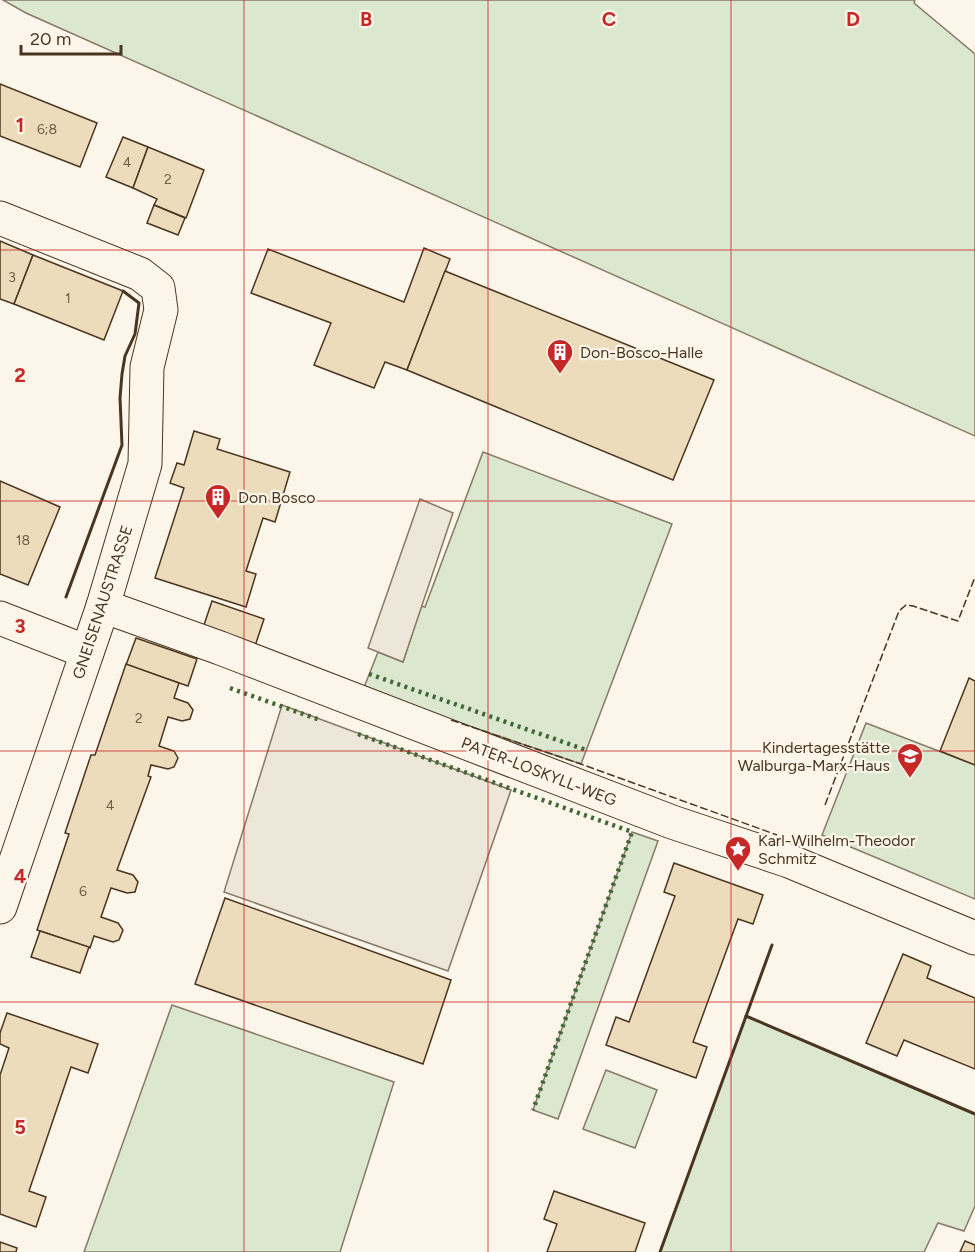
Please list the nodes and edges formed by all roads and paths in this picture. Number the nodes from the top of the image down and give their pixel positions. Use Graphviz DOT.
graph roads {
  1 [pos="0,218"];
  2 [pos="103,606"];
  3 [pos="0,618"];
  4 [pos="87,652"];
  5 [pos="0,907"];
  6 [pos="975,938"];
  1 -- 2 [label="street, GNEISENAUSTRASSE"];
  2 -- 4 [label="street, GNEISENAUSTRASSE"];
  2 -- 6 [label="street, PATER-LOSKYLL-WEG"];
  3 -- 4 [label="street"];
  4 -- 5 [label="street, GNEISENAUSTRASSE"];
}
